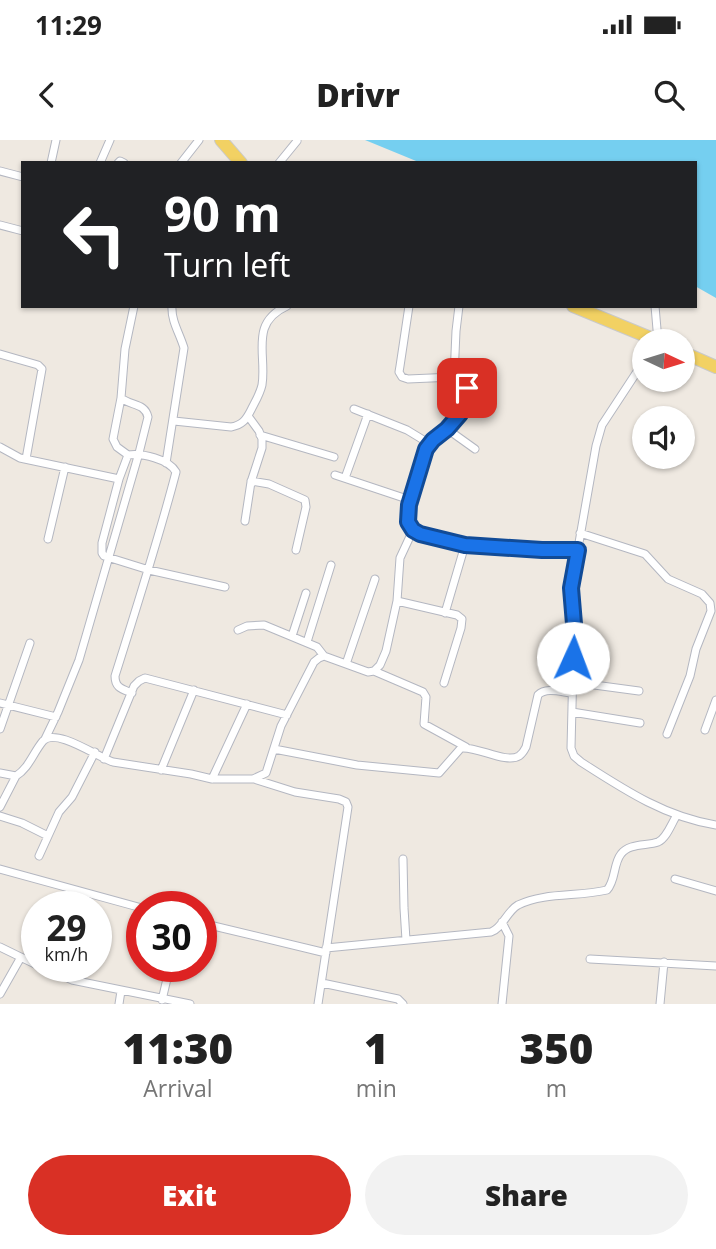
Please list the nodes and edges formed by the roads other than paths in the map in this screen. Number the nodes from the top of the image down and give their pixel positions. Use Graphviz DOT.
graph roads {
  1 [pos="56,140"];
  2 [pos="110,140"];
  3 [pos="199,140"];
  4 [pos="221,140"];
  5 [pos="297,141"];
  6 [pos="51,161"];
  7 [pos="101,161"];
  8 [pos="183,161"];
  9 [pos="239,161"];
  10 [pos="281,161"];
  11 [pos="0,171"];
  12 [pos="21,176"];
  13 [pos="0,225"];
  14 [pos="21,230"];
  15 [pos="134,308"];
  16 [pos="172,308"];
  17 [pos="284,308"];
  18 [pos="409,308"];
  19 [pos="458,308"];
  20 [pos="578,308"];
  21 [pos="655,308"];
  22 [pos="657,329"];
  23 [pos="632,330"];
  24 [pos="0,354"];
  25 [pos="695,358"];
  26 [pos="716,367"];
  27 [pos="454,377"];
  28 [pos="632,379"];
  29 [pos="121,398"];
  30 [pos="354,410"];
  31 [pos="368,414"];
  32 [pos="248,416"];
  33 [pos="174,421"];
  34 [pos="447,429"];
  35 [pos="260,435"];
  36 [pos="430,444"];
  37 [pos="0,447"];
  38 [pos="475,449"];
  39 [pos="139,453"];
  40 [pos="128,455"];
  41 [pos="334,457"];
  42 [pos="26,459"];
  43 [pos="166,463"];
  44 [pos="65,467"];
  45 [pos="335,475"];
  46 [pos="345,478"];
  47 [pos="120,479"];
  48 [pos="251,481"];
  49 [pos="410,500"];
  50 [pos="245,521"];
  51 [pos="413,530"];
  52 [pos="580,533"];
  53 [pos="48,539"];
  54 [pos="465,545"];
  55 [pos="296,550"];
  56 [pos="578,550"];
  57 [pos="109,558"];
  58 [pos="331,565"];
  59 [pos="149,570"];
  60 [pos="375,579"];
  61 [pos="225,587"];
  62 [pos="306,593"];
  63 [pos="397,601"];
  64 [pos="445,613"];
  65 [pos="705,624"];
  66 [pos="716,629"];
  67 [pos="238,630"];
  68 [pos="292,636"];
  69 [pos="307,642"];
  70 [pos="30,643"];
  71 [pos="324,656"];
  72 [pos="346,664"];
  73 [pos="374,671"];
  74 [pos="572,682"];
  75 [pos="444,684"];
  76 [pos="194,690"];
  77 [pos="639,691"];
  78 [pos="132,693"];
  79 [pos="572,693"];
  80 [pos="716,700"];
  81 [pos="0,703"];
  82 [pos="247,704"];
  83 [pos="9,705"];
  84 [pos="572,712"];
  85 [pos="287,715"];
  86 [pos="56,717"];
  87 [pos="640,723"];
  88 [pos="0,729"];
  89 [pos="705,730"];
  90 [pos="667,733"];
  91 [pos="45,738"];
  92 [pos="466,747"];
  93 [pos="274,749"];
  94 [pos="95,752"];
  95 [pos="104,759"];
  96 [pos="161,770"];
  97 [pos="0,773"];
  98 [pos="16,776"];
  99 [pos="212,779"];
  100 [pos="253,779"];
  101 [pos="0,807"];
  102 [pos="677,814"];
  103 [pos="0,816"];
  104 [pos="716,825"];
  105 [pos="48,836"];
  106 [pos="39,856"];
  107 [pos="402,859"];
  108 [pos="0,869"];
  109 [pos="675,878"];
  110 [pos="716,891"];
  111 [pos="126,904"];
  112 [pos="502,922"];
  113 [pos="217,926"];
  114 [pos="406,940"];
  115 [pos="0,947"];
  116 [pos="326,950"];
  117 [pos="20,957"];
  118 [pos="590,959"];
  119 [pos="664,962"];
  120 [pos="716,966"];
  121 [pos="77,982"];
  122 [pos="166,982"];
  123 [pos="321,984"];
  124 [pos="121,991"];
  125 [pos="0,994"];
  126 [pos="162,1000"];
  127 [pos="119,1004"];
  128 [pos="190,1004"];
  129 [pos="318,1004"];
  130 [pos="404,1004"];
  131 [pos="502,1004"];
  132 [pos="660,1004"];
  1 -- 6 [label="street"];
  2 -- 7 [label="street"];
  3 -- 8 [label="street"];
  4 -- 9 [label="main road"];
  5 -- 10 [label="street"];
  11 -- 12 [label="street"];
  13 -- 14 [label="street"];
  15 -- 29 [label="street"];
  16 -- 33 [label="street"];
  17 -- 32 [label="street"];
  18 -- 27 [label="street"];
  19 -- 27 [label="street"];
  20 -- 23 [label="main road"];
  21 -- 22 [label="street"];
  24 -- 42 [label="street"];
  25 -- 26 [label="main road"];
  27 -- 34 [label="street"];
  28 -- 52 [label="street"];
  29 -- 39 [label="street"];
  29 -- 40 [label="street"];
  30 -- 31 [label="street"];
  31 -- 36 [label="street"];
  31 -- 46 [label="street"];
  32 -- 33 [label="street"];
  32 -- 35 [label="street"];
  33 -- 43 [label="street"];
  34 -- 36 [label="street"];
  34 -- 38 [label="street"];
  35 -- 41 [label="street"];
  35 -- 48 [label="street"];
  36 -- 49 [label="street"];
  37 -- 42 [label="street"];
  39 -- 40 [label="street"];
  39 -- 43 [label="street"];
  39 -- 57 [label="street"];
  40 -- 47 [label="street"];
  42 -- 44 [label="street"];
  43 -- 59 [label="street"];
  44 -- 47 [label="street"];
  44 -- 53 [label="street"];
  45 -- 46 [label="street"];
  46 -- 49 [label="street"];
  47 -- 57 [label="street"];
  48 -- 50 [label="street"];
  48 -- 55 [label="street"];
  49 -- 51 [label="street"];
  51 -- 54 [label="street"];
  51 -- 63 [label="street"];
  52 -- 56 [label="street"];
  52 -- 65 [label="street"];
  54 -- 56 [label="street"];
  54 -- 64 [label="street"];
  56 -- 74 [label="street"];
  57 -- 59 [label="street"];
  57 -- 86 [label="street"];
  58 -- 69 [label="street"];
  59 -- 61 [label="street"];
  59 -- 78 [label="street"];
  60 -- 72 [label="street"];
  62 -- 68 [label="street"];
  63 -- 64 [label="street"];
  63 -- 73 [label="street"];
  64 -- 75 [label="street"];
  65 -- 66 [label="street"];
  65 -- 90 [label="street"];
  67 -- 68 [label="street"];
  68 -- 69 [label="street"];
  69 -- 71 [label="street"];
  70 -- 83 [label="street"];
  71 -- 72 [label="street"];
  71 -- 85 [label="street"];
  72 -- 73 [label="street"];
  73 -- 92 [label="street"];
  74 -- 77 [label="street"];
  74 -- 79 [label="street"];
  76 -- 78 [label="street"];
  76 -- 82 [label="street"];
  76 -- 96 [label="street"];
  78 -- 95 [label="street"];
  79 -- 84 [label="street"];
  79 -- 92 [label="street"];
  80 -- 89 [label="street"];
  81 -- 83 [label="street"];
  82 -- 85 [label="street"];
  82 -- 99 [label="street"];
  83 -- 86 [label="street"];
  83 -- 88 [label="street"];
  84 -- 87 [label="street"];
  84 -- 102 [label="street"];
  85 -- 93 [label="street"];
  86 -- 91 [label="street"];
  91 -- 94 [label="street"];
  91 -- 98 [label="street"];
  92 -- 93 [label="street"];
  93 -- 100 [label="street"];
  94 -- 95 [label="street"];
  94 -- 105 [label="street"];
  95 -- 96 [label="street"];
  96 -- 99 [label="street"];
  97 -- 98 [label="street"];
  98 -- 101 [label="street"];
  99 -- 100 [label="street"];
  100 -- 116 [label="street"];
  102 -- 104 [label="street"];
  102 -- 112 [label="street"];
  103 -- 105 [label="street"];
  105 -- 106 [label="street"];
  107 -- 114 [label="street"];
  108 -- 111 [label="street"];
  109 -- 110 [label="street"];
  112 -- 114 [label="street"];
  112 -- 131 [label="street"];
  113 -- 116 [label="street"];
  114 -- 116 [label="street"];
  115 -- 117 [label="street"];
  116 -- 123 [label="street"];
  117 -- 125 [label="street"];
  118 -- 119 [label="street"];
  119 -- 120 [label="street"];
  119 -- 132 [label="street"];
  121 -- 124 [label="street"];
  122 -- 126 [label="street"];
  123 -- 129 [label="street"];
  123 -- 130 [label="street"];
  124 -- 126 [label="street"];
  124 -- 127 [label="street"];
  126 -- 128 [label="street"];
}
